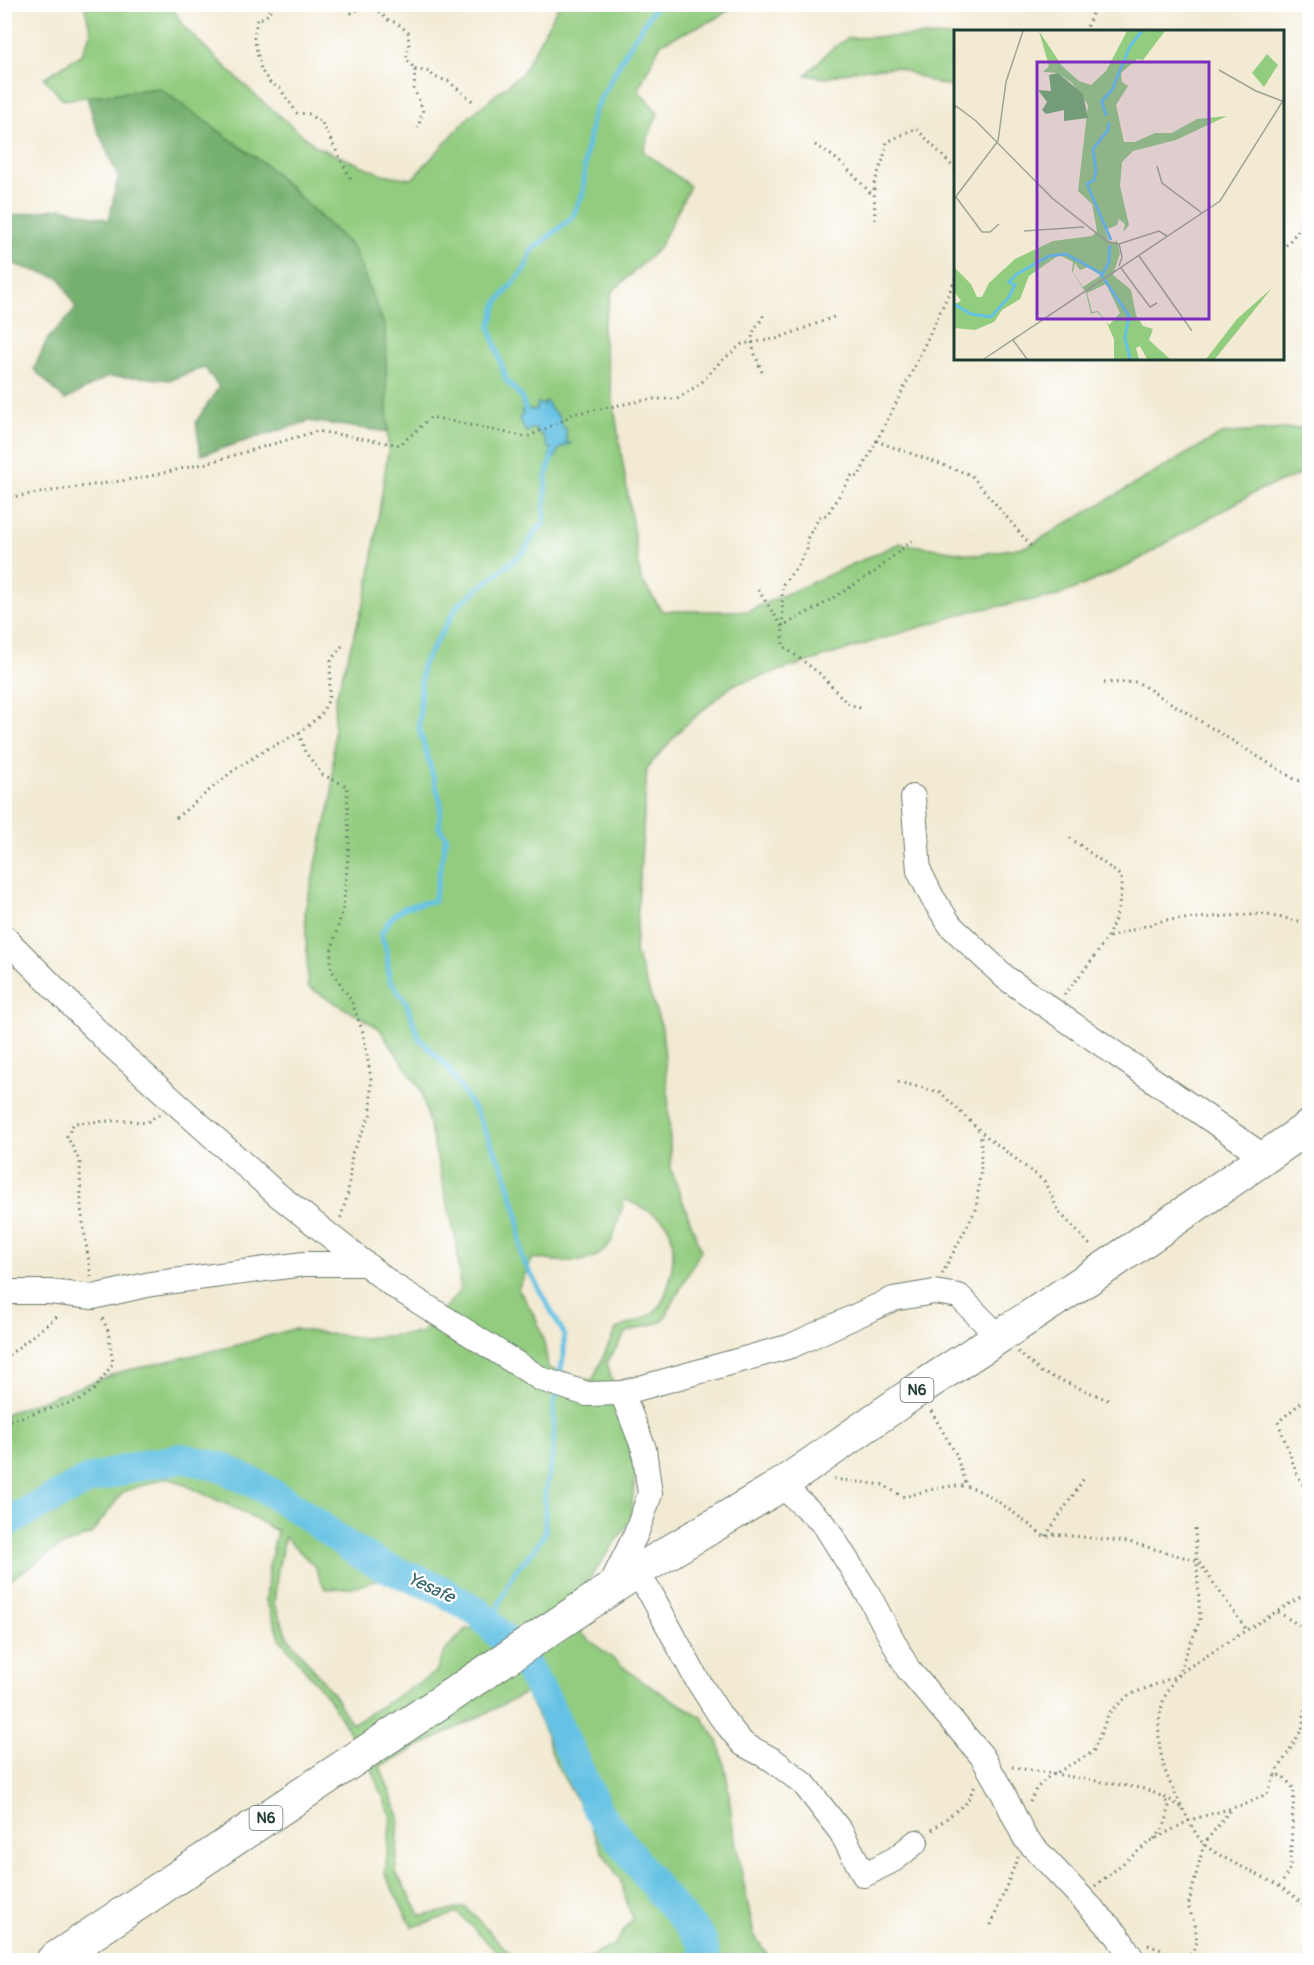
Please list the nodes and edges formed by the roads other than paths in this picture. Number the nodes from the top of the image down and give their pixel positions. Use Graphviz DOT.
graph roads {
  1 [pos="912,797"];
  2 [pos="4,937"];
  3 [pos="1310,1126"];
  4 [pos="1266,1158"];
  5 [pos="366,1264"];
  6 [pos="4,1292"];
  7 [pos="998,1336"];
  8 [pos="622,1393"];
  9 [pos="781,1485"];
  10 [pos="636,1572"];
  11 [pos="606,1594"];
  12 [pos="916,1842"];
  13 [pos="53,1960"];
  14 [pos="1133,1960"];
  1 -- 4 [label="street"];
  2 -- 5 [label="street"];
  3 -- 4 [label="highway, N6"];
  4 -- 7 [label="highway, N6"];
  5 -- 6 [label="street"];
  5 -- 8 [label="street"];
  7 -- 8 [label="street"];
  7 -- 9 [label="highway, N6"];
  8 -- 11 [label="street"];
  9 -- 10 [label="highway, N6"];
  9 -- 14 [label="street"];
  10 -- 11 [label="highway, N6"];
  10 -- 12 [label="street"];
  11 -- 13 [label="highway, N6"];
}
